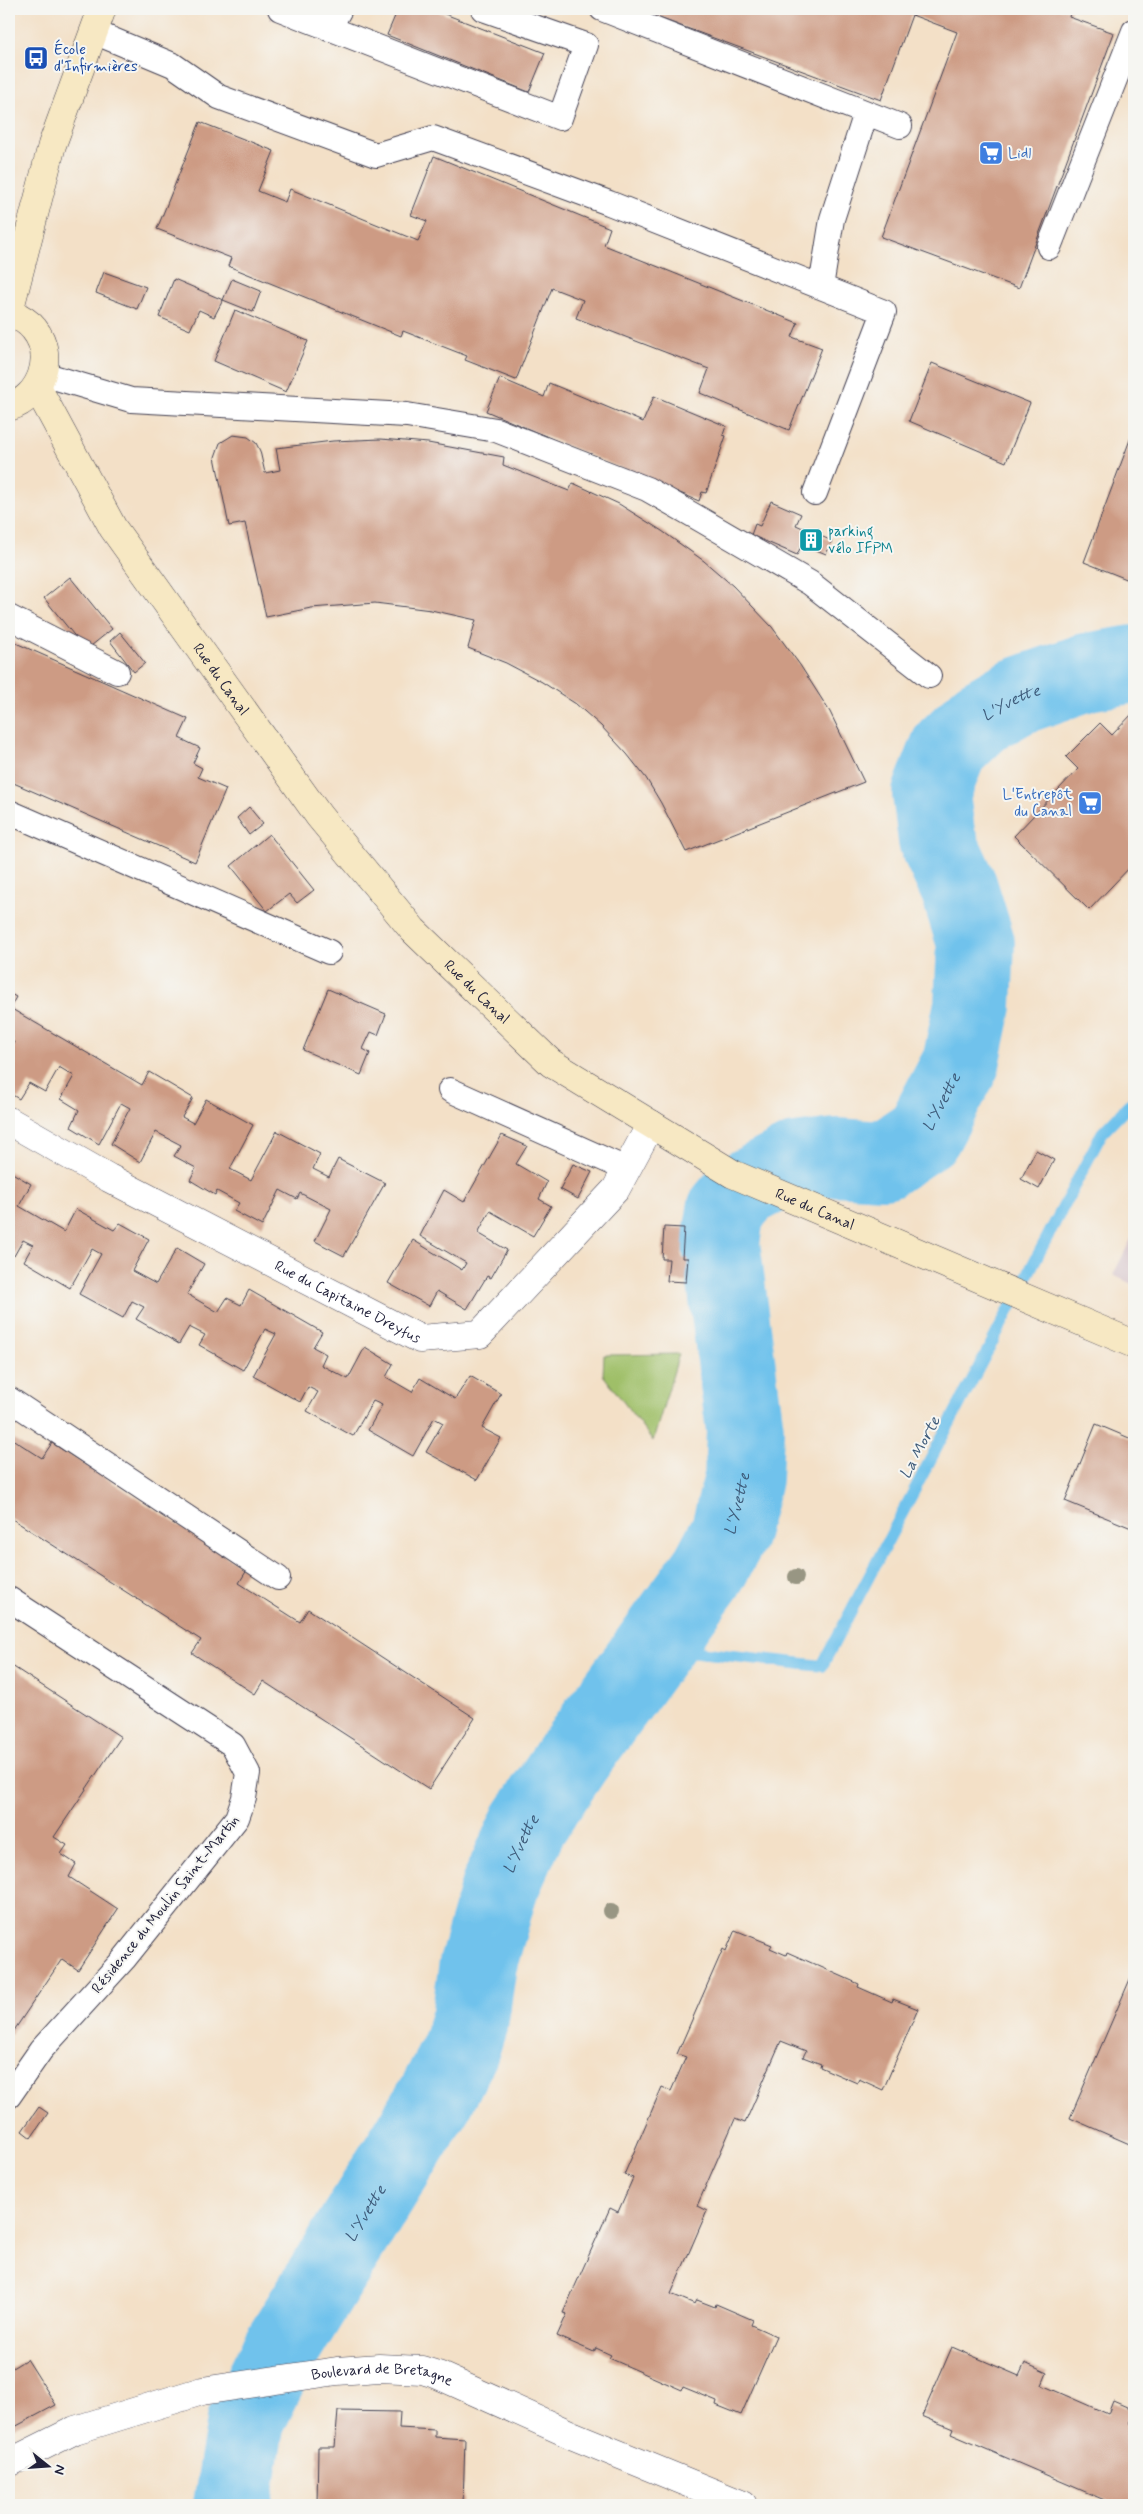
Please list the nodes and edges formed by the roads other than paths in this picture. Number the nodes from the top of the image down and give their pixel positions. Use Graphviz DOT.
graph roads {
  1 [pos="280,9"];
  2 [pos="340,9"];
  3 [pos="483,9"];
  4 [pos="602,9"];
  5 [pos="98,20"];
  6 [pos="329,30"];
  7 [pos="1134,32"];
  8 [pos="866,113"];
  9 [pos="900,126"];
  10 [pos="1049,247"];
  11 [pos="821,286"];
  12 [pos="9,312"];
  13 [pos="40,381"];
  14 [pos="9,408"];
  15 [pos="815,492"];
  16 [pos="9,617"];
  17 [pos="117,672"];
  18 [pos="929,676"];
  19 [pos="9,812"];
  20 [pos="329,952"];
  21 [pos="450,1090"];
  22 [pos="9,1121"];
  23 [pos="651,1124"];
  24 [pos="626,1168"];
  25 [pos="1134,1344"];
  26 [pos="9,1399"];
  27 [pos="278,1578"];
  28 [pos="9,1599"];
  29 [pos="9,2096"];
  30 [pos="9,2463"];
  31 [pos="743,2505"];
  1 -- 6 [label="lane"];
  2 -- 6 [label="lane"];
  3 -- 6 [label="lane"];
  4 -- 8 [label="lane"];
  5 -- 11 [label="lane"];
  5 -- 12 [label="street"];
  7 -- 10 [label="lane"];
  8 -- 9 [label="lane"];
  8 -- 11 [label="lane"];
  11 -- 15 [label="lane"];
  12 -- 13 [label="street"];
  13 -- 14 [label="street"];
  13 -- 18 [label="lane"];
  13 -- 23 [label="street, Rue du Canal"];
  16 -- 17 [label="lane"];
  19 -- 20 [label="lane"];
  21 -- 24 [label="lane"];
  22 -- 24 [label="street, Rue du Capitaine Dreyfus"];
  23 -- 24 [label="street, Rue du Capitaine Dreyfus"];
  23 -- 25 [label="street, Rue du Canal"];
  26 -- 27 [label="lane"];
  28 -- 29 [label="lane, Résidence du Moulin Saint-Martin"];
  30 -- 31 [label="street, Boulevard de Bretagne"];
}
